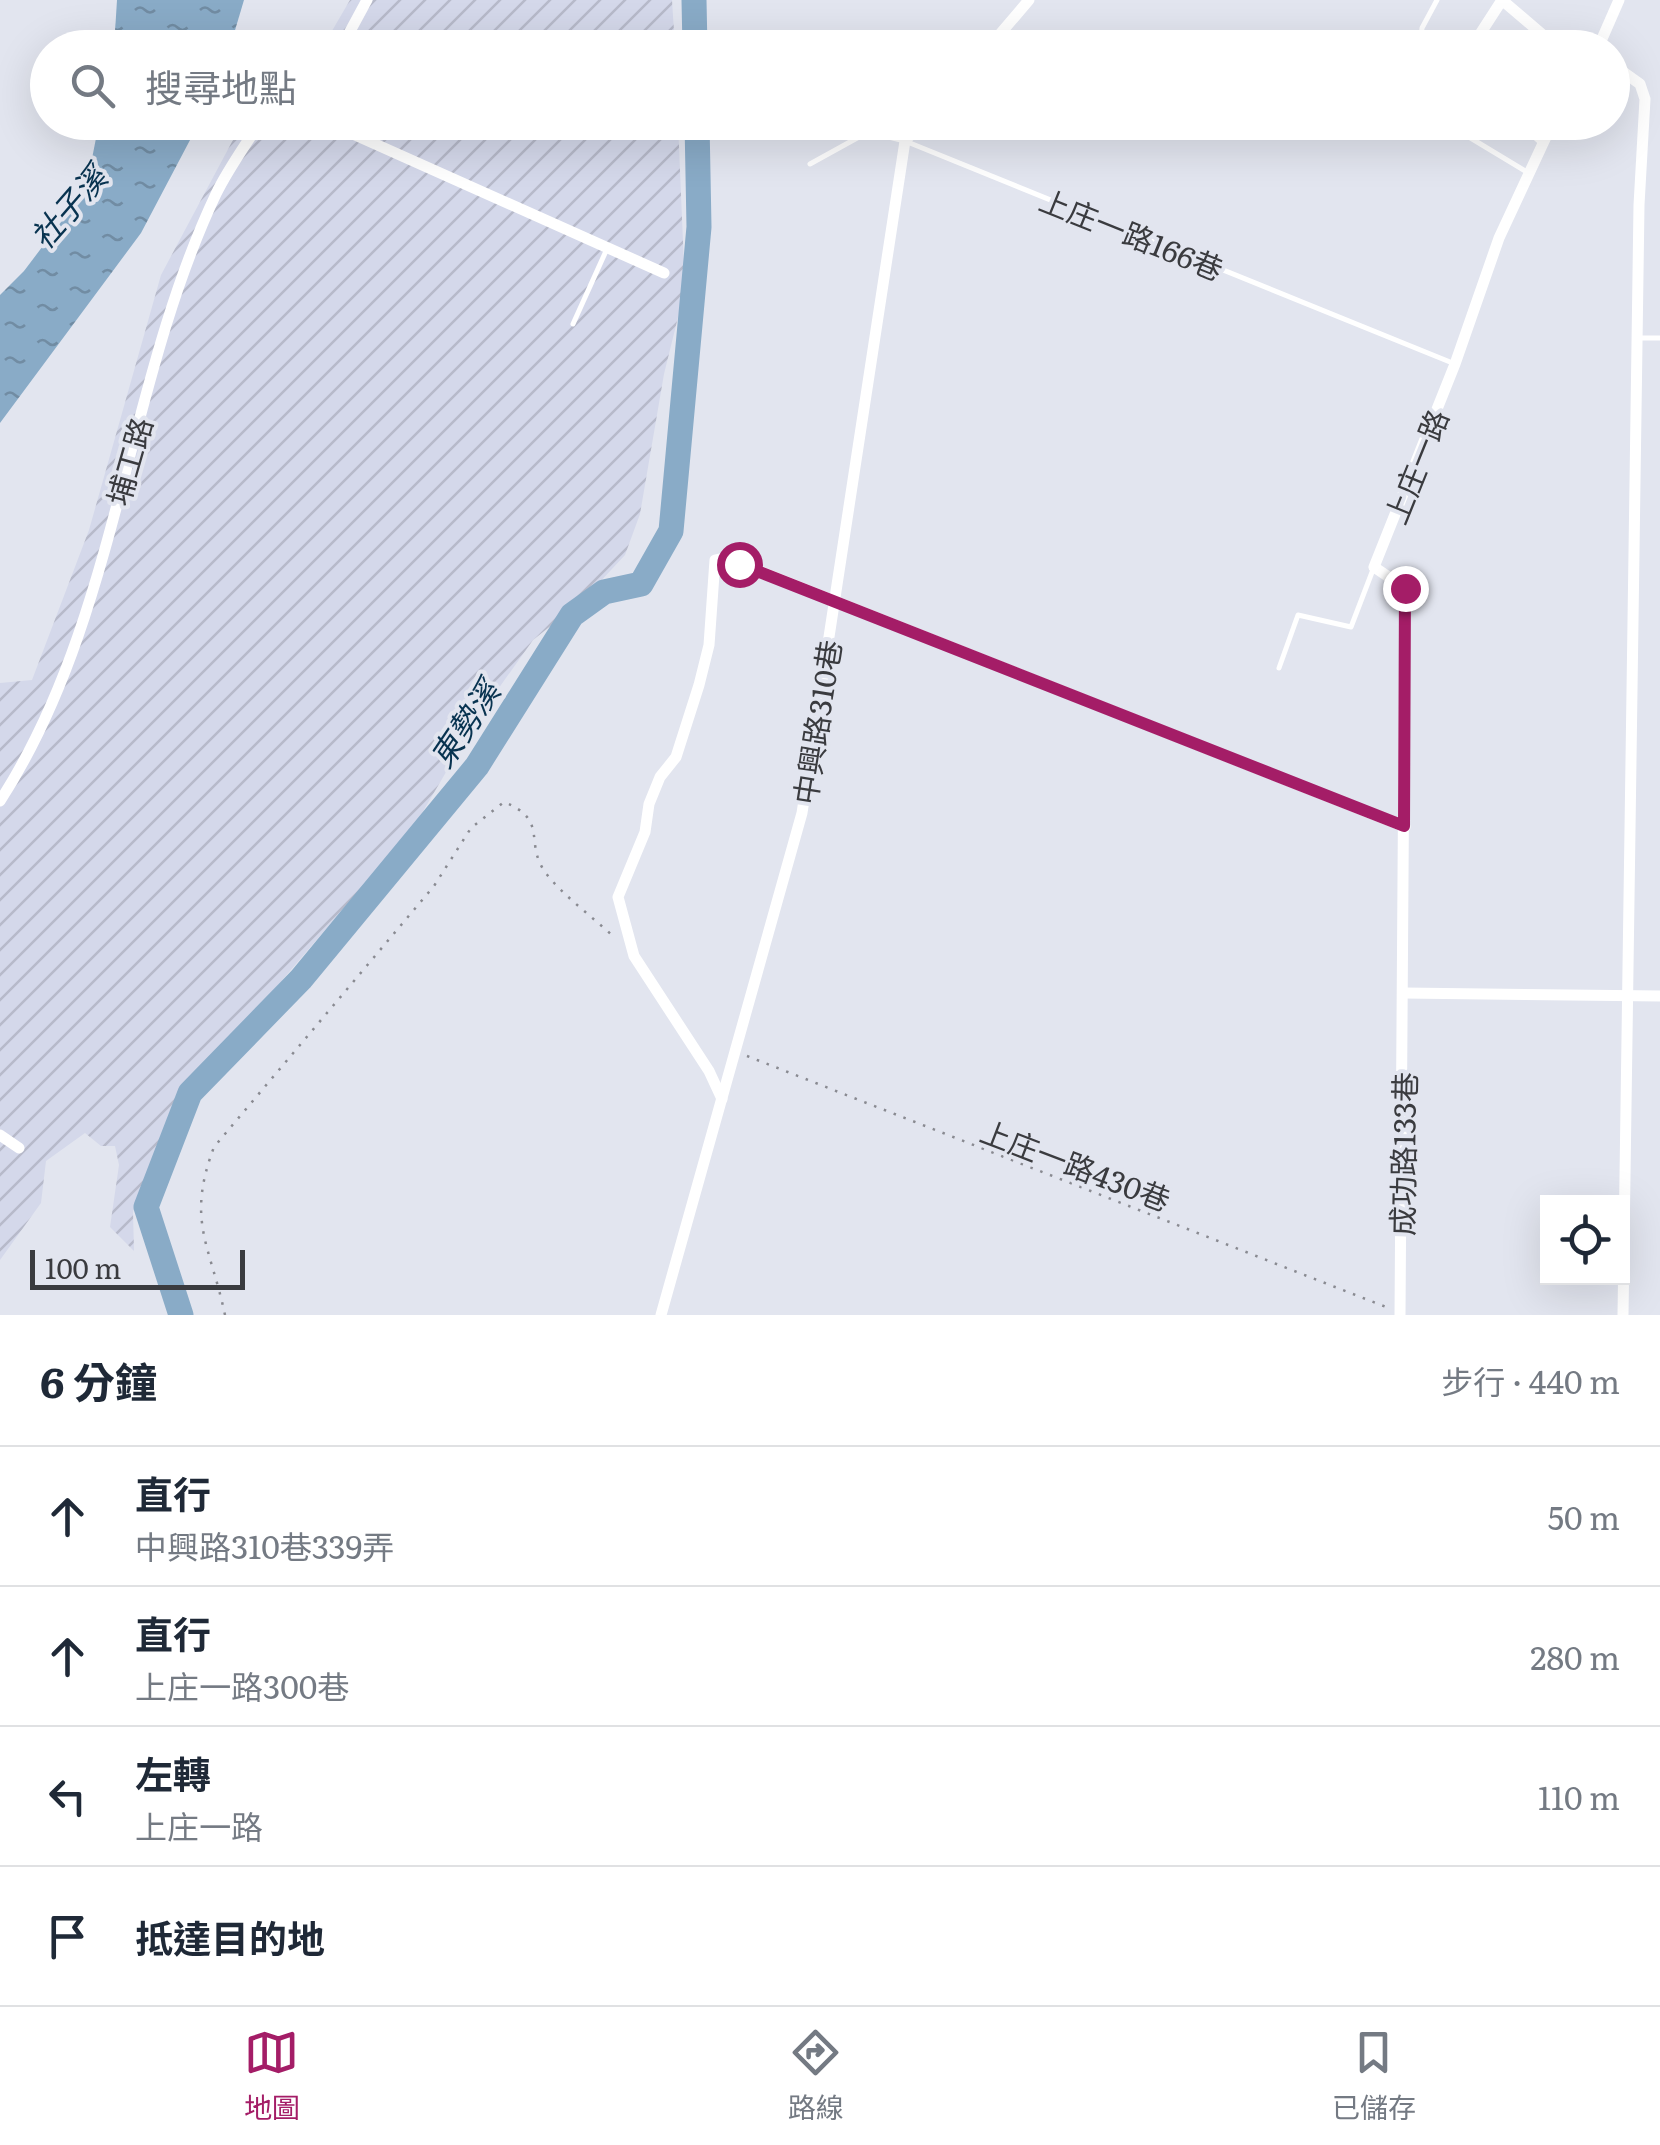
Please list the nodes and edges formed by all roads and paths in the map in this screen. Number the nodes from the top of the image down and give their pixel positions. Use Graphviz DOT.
graph roads {
  1 [pos="367,0"];
  2 [pos="1028,0"];
  3 [pos="1437,0"];
  4 [pos="1486,0"];
  5 [pos="1619,0"];
  6 [pos="1498,8"];
  7 [pos="351,30"];
  8 [pos="1003,30"];
  9 [pos="1422,30"];
  10 [pos="1484,30"];
  11 [pos="1537,30"];
  12 [pos="1606,30"];
  13 [pos="1630,77"];
  14 [pos="249,140"];
  15 [pos="366,140"];
  16 [pos="854,140"];
  17 [pos="898,140"];
  18 [pos="1474,140"];
  19 [pos="1542,140"];
  20 [pos="905,142"];
  21 [pos="810,164"];
  22 [pos="1528,172"];
  23 [pos="607,248"];
  24 [pos="664,273"];
  25 [pos="573,324"];
  26 [pos="1638,338"];
  27 [pos="1660,338"];
  28 [pos="1456,364"];
  29 [pos="1374,567"];
  30 [pos="835,603"];
  31 [pos="1279,668"];
  32 [pos="0,801"];
  33 [pos="1404,826"];
  34 [pos="634,956"];
  35 [pos="1404,993"];
  36 [pos="1630,996"];
  37 [pos="1660,996"];
  38 [pos="736,1052"];
  39 [pos="722,1099"];
  40 [pos="0,1135"];
  41 [pos="19,1148"];
  42 [pos="1400,1314"];
  43 [pos="226,1315"];
  44 [pos="661,1315"];
  45 [pos="1623,1315"];
  1 -- 7 [label="street"];
  2 -- 8 [label="street"];
  3 -- 9 [label="lane"];
  4 -- 6 [label="lane"];
  5 -- 12 [label="street"];
  6 -- 10 [label="street"];
  6 -- 11 [label="street"];
  13 -- 26 [label="street"];
  14 -- 32 [label="street, 埔工路"];
  15 -- 23 [label="street"];
  16 -- 21 [label="lane, 上庄一路166巷"];
  17 -- 20 [label="lane, 上庄一路166巷"];
  18 -- 22 [label="lane"];
  19 -- 22 [label="street, 上庄一路"];
  20 -- 28 [label="lane, 上庄一路166巷"];
  20 -- 30 [label="street, 中興路310巷"];
  22 -- 28 [label="street, 上庄一路"];
  23 -- 24 [label="street"];
  23 -- 25 [label="lane"];
  26 -- 27 [label="lane"];
  26 -- 36 [label="street"];
  28 -- 29 [label="street, 上庄一路"];
  29 -- 31 [label="lane"];
  29 -- 33 [label="street"];
  30 -- 33 [label="street"];
  30 -- 34 [label="street"];
  30 -- 38 [label="street, 中興路310巷"];
  33 -- 35 [label="street"];
  34 -- 39 [label="street"];
  34 -- 43 [label="path"];
  35 -- 36 [label="street"];
  35 -- 42 [label="street, 成功路133巷"];
  36 -- 37 [label="street"];
  36 -- 45 [label="street"];
  38 -- 39 [label="street, 中興路310巷"];
  38 -- 42 [label="path, 上庄一路430巷"];
  39 -- 44 [label="street, 中興路310巷"];
  40 -- 41 [label="street"];
}
